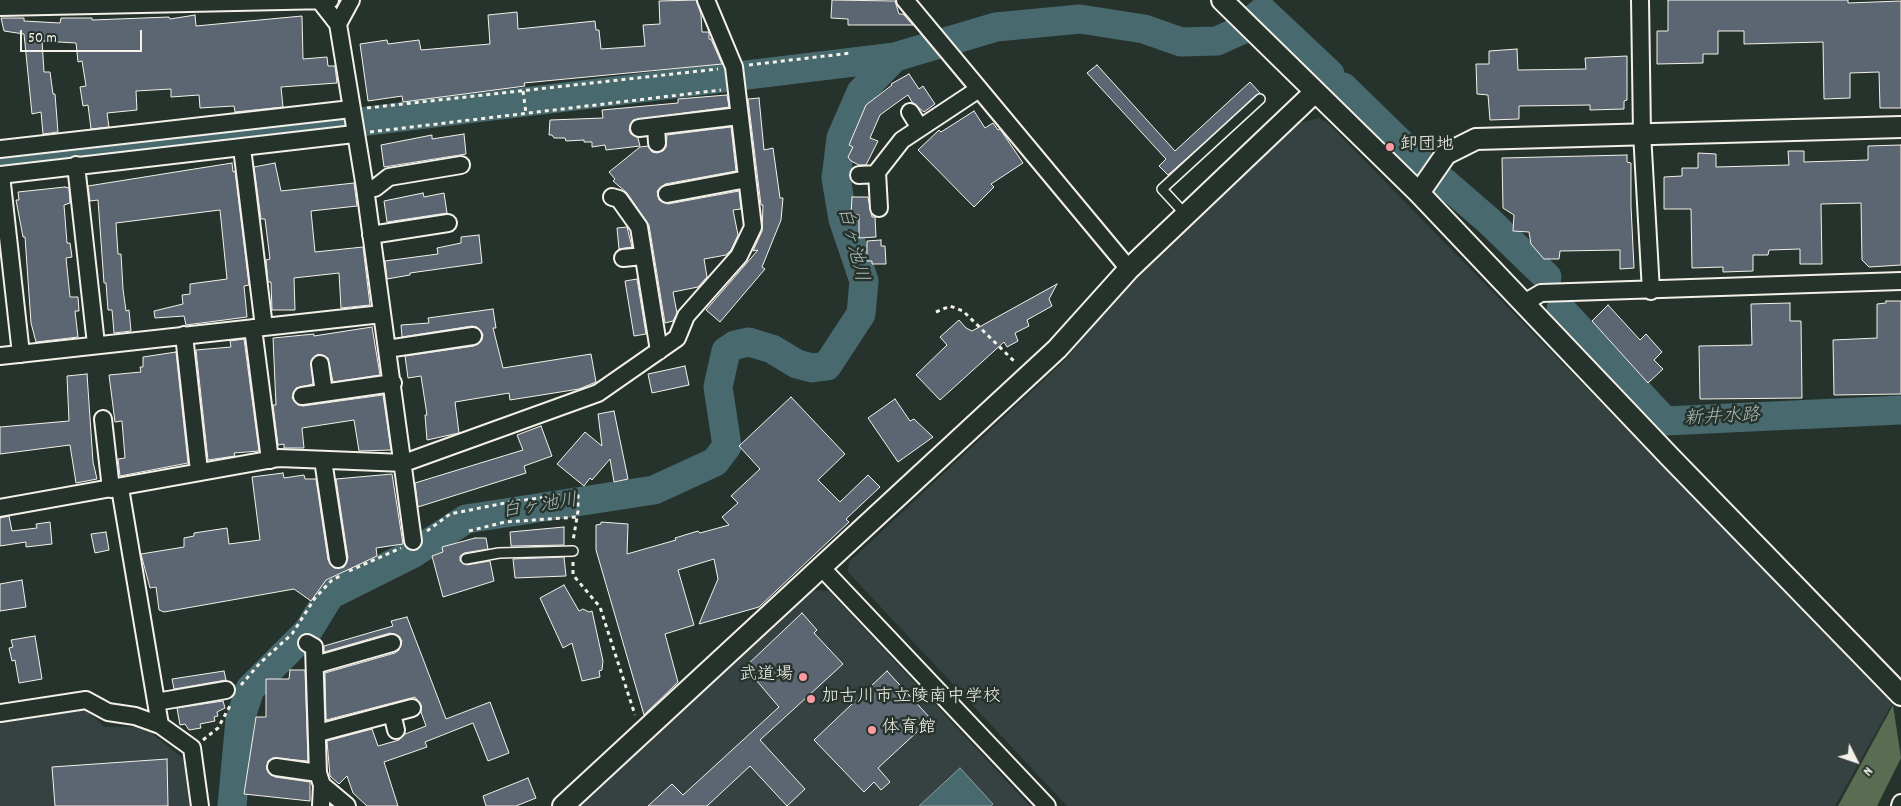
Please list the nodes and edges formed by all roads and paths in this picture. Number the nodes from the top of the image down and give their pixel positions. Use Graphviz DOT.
graph roads {
  1 [pos="320,0"];
  2 [pos="330,0"];
  3 [pos="351,0"];
  4 [pos="706,0"];
  5 [pos="905,0"];
  6 [pos="1640,0"];
  7 [pos="1227,6"];
  8 [pos="0,8"];
  9 [pos="338,24"];
  10 [pos="851,53"];
  11 [pos="734,67"];
  12 [pos="736,88"];
  13 [pos="979,89"];
  14 [pos="523,91"];
  15 [pos="1316,92"];
  16 [pos="1260,99"];
  17 [pos="351,109"];
  18 [pos="910,112"];
  19 [pos="526,114"];
  20 [pos="739,116"];
  21 [pos="656,126"];
  22 [pos="1901,127"];
  23 [pos="639,128"];
  24 [pos="920,128"];
  25 [pos="354,134"];
  26 [pos="1642,134"];
  27 [pos="116,135"];
  28 [pos="657,143"];
  29 [pos="242,148"];
  30 [pos="0,149"];
  31 [pos="120,161"];
  32 [pos="76,165"];
  33 [pos="461,166"];
  34 [pos="877,174"];
  35 [pos="0,175"];
  36 [pos="858,175"];
  37 [pos="747,179"];
  38 [pos="365,188"];
  39 [pos="667,194"];
  40 [pos="1419,194"];
  41 [pos="612,198"];
  42 [pos="879,208"];
  43 [pos="1186,214"];
  44 [pos="448,222"];
  45 [pos="372,235"];
  46 [pos="644,256"];
  47 [pos="623,258"];
  48 [pos="1128,269"];
  49 [pos="1901,281"];
  50 [pos="1650,291"];
  51 [pos="1524,303"];
  52 [pos="936,312"];
  53 [pos="382,314"];
  54 [pos="258,327"];
  55 [pos="184,335"];
  56 [pos="473,336"];
  57 [pos="96,344"];
  58 [pos="388,348"];
  59 [pos="659,351"];
  60 [pos="21,354"];
  61 [pos="0,356"];
  62 [pos="320,364"];
  63 [pos="1017,365"];
  64 [pos="393,383"];
  65 [pos="324,393"];
  66 [pos="302,396"];
  67 [pos="103,419"];
  68 [pos="270,460"];
  69 [pos="323,460"];
  70 [pos="404,463"];
  71 [pos="199,471"];
  72 [pos="115,489"];
  73 [pos="0,508"];
  74 [pos="577,517"];
  75 [pos="469,531"];
  76 [pos="414,541"];
  77 [pos="573,551"];
  78 [pos="338,559"];
  79 [pos="466,559"];
  80 [pos="820,566"];
  81 [pos="307,643"];
  82 [pos="392,643"];
  83 [pos="315,665"];
  84 [pos="233,692"];
  85 [pos="1901,695"];
  86 [pos="0,698"];
  87 [pos="156,702"];
  88 [pos="412,708"];
  89 [pos="4,712"];
  90 [pos="392,713"];
  91 [pos="160,725"];
  92 [pos="396,730"];
  93 [pos="318,733"];
  94 [pos="641,734"];
  95 [pos="192,748"];
  96 [pos="276,767"];
  97 [pos="320,779"];
  98 [pos="200,806"];
  99 [pos="321,806"];
  100 [pos="346,806"];
  101 [pos="563,806"];
  102 [pos="1047,806"];
  1 -- 2 [label="street"];
  1 -- 8 [label="street"];
  1 -- 9 [label="street"];
  3 -- 9 [label="street"];
  4 -- 11 [label="street"];
  5 -- 13 [label="street"];
  6 -- 26 [label="street"];
  7 -- 15 [label="street"];
  9 -- 17 [label="street"];
  10 -- 11 [label="path"];
  11 -- 12 [label="street"];
  11 -- 14 [label="path"];
  12 -- 19 [label="path"];
  12 -- 20 [label="street"];
  13 -- 24 [label="street"];
  13 -- 48 [label="street"];
  14 -- 17 [label="path"];
  14 -- 19 [label="path"];
  15 -- 40 [label="street"];
  15 -- 43 [label="street"];
  16 -- 43 [label="lane"];
  17 -- 25 [label="street"];
  17 -- 27 [label="street"];
  18 -- 24 [label="street"];
  19 -- 25 [label="path"];
  20 -- 21 [label="street"];
  20 -- 37 [label="street"];
  21 -- 23 [label="street"];
  21 -- 28 [label="street"];
  22 -- 26 [label="street"];
  24 -- 34 [label="street"];
  25 -- 29 [label="street"];
  25 -- 38 [label="street"];
  26 -- 40 [label="street"];
  26 -- 50 [label="street"];
  27 -- 30 [label="street"];
  27 -- 31 [label="street"];
  29 -- 31 [label="street"];
  29 -- 54 [label="street"];
  31 -- 32 [label="street"];
  32 -- 35 [label="street"];
  32 -- 57 [label="street"];
  33 -- 38 [label="street"];
  34 -- 36 [label="street"];
  34 -- 42 [label="street"];
  35 -- 60 [label="street"];
  37 -- 39 [label="street"];
  37 -- 59 [label="street"];
  38 -- 45 [label="street"];
  40 -- 51 [label="street"];
  41 -- 46 [label="street"];
  43 -- 48 [label="street"];
  44 -- 45 [label="street"];
  45 -- 53 [label="street"];
  46 -- 47 [label="street"];
  46 -- 59 [label="street"];
  48 -- 80 [label="street"];
  49 -- 50 [label="street"];
  50 -- 51 [label="street"];
  51 -- 85 [label="street"];
  52 -- 63 [label="path"];
  53 -- 54 [label="street"];
  53 -- 58 [label="street"];
  54 -- 55 [label="street"];
  54 -- 68 [label="street"];
  55 -- 57 [label="street"];
  55 -- 71 [label="street"];
  56 -- 58 [label="street"];
  57 -- 60 [label="street"];
  58 -- 64 [label="street"];
  59 -- 70 [label="street"];
  60 -- 61 [label="street"];
  62 -- 65 [label="street"];
  64 -- 65 [label="street"];
  64 -- 70 [label="street"];
  65 -- 66 [label="street"];
  67 -- 72 [label="street"];
  68 -- 69 [label="street"];
  68 -- 71 [label="street"];
  69 -- 70 [label="street"];
  69 -- 78 [label="street"];
  70 -- 76 [label="street"];
  71 -- 72 [label="street"];
  72 -- 73 [label="street"];
  72 -- 87 [label="street"];
  74 -- 75 [label="path"];
  74 -- 76 [label="path"];
  74 -- 77 [label="path"];
  76 -- 84 [label="path"];
  77 -- 79 [label="lane"];
  77 -- 94 [label="path"];
  80 -- 94 [label="street"];
  80 -- 102 [label="street"];
  81 -- 83 [label="street"];
  82 -- 83 [label="street"];
  83 -- 93 [label="street"];
  84 -- 87 [label="street"];
  84 -- 95 [label="path"];
  86 -- 89 [label="street"];
  87 -- 91 [label="street"];
  88 -- 90 [label="street"];
  89 -- 91 [label="street"];
  90 -- 92 [label="street"];
  90 -- 93 [label="street"];
  91 -- 95 [label="street"];
  93 -- 97 [label="street"];
  94 -- 101 [label="street"];
  95 -- 98 [label="street"];
  96 -- 97 [label="street"];
  97 -- 99 [label="street"];
  97 -- 100 [label="street"];
}
